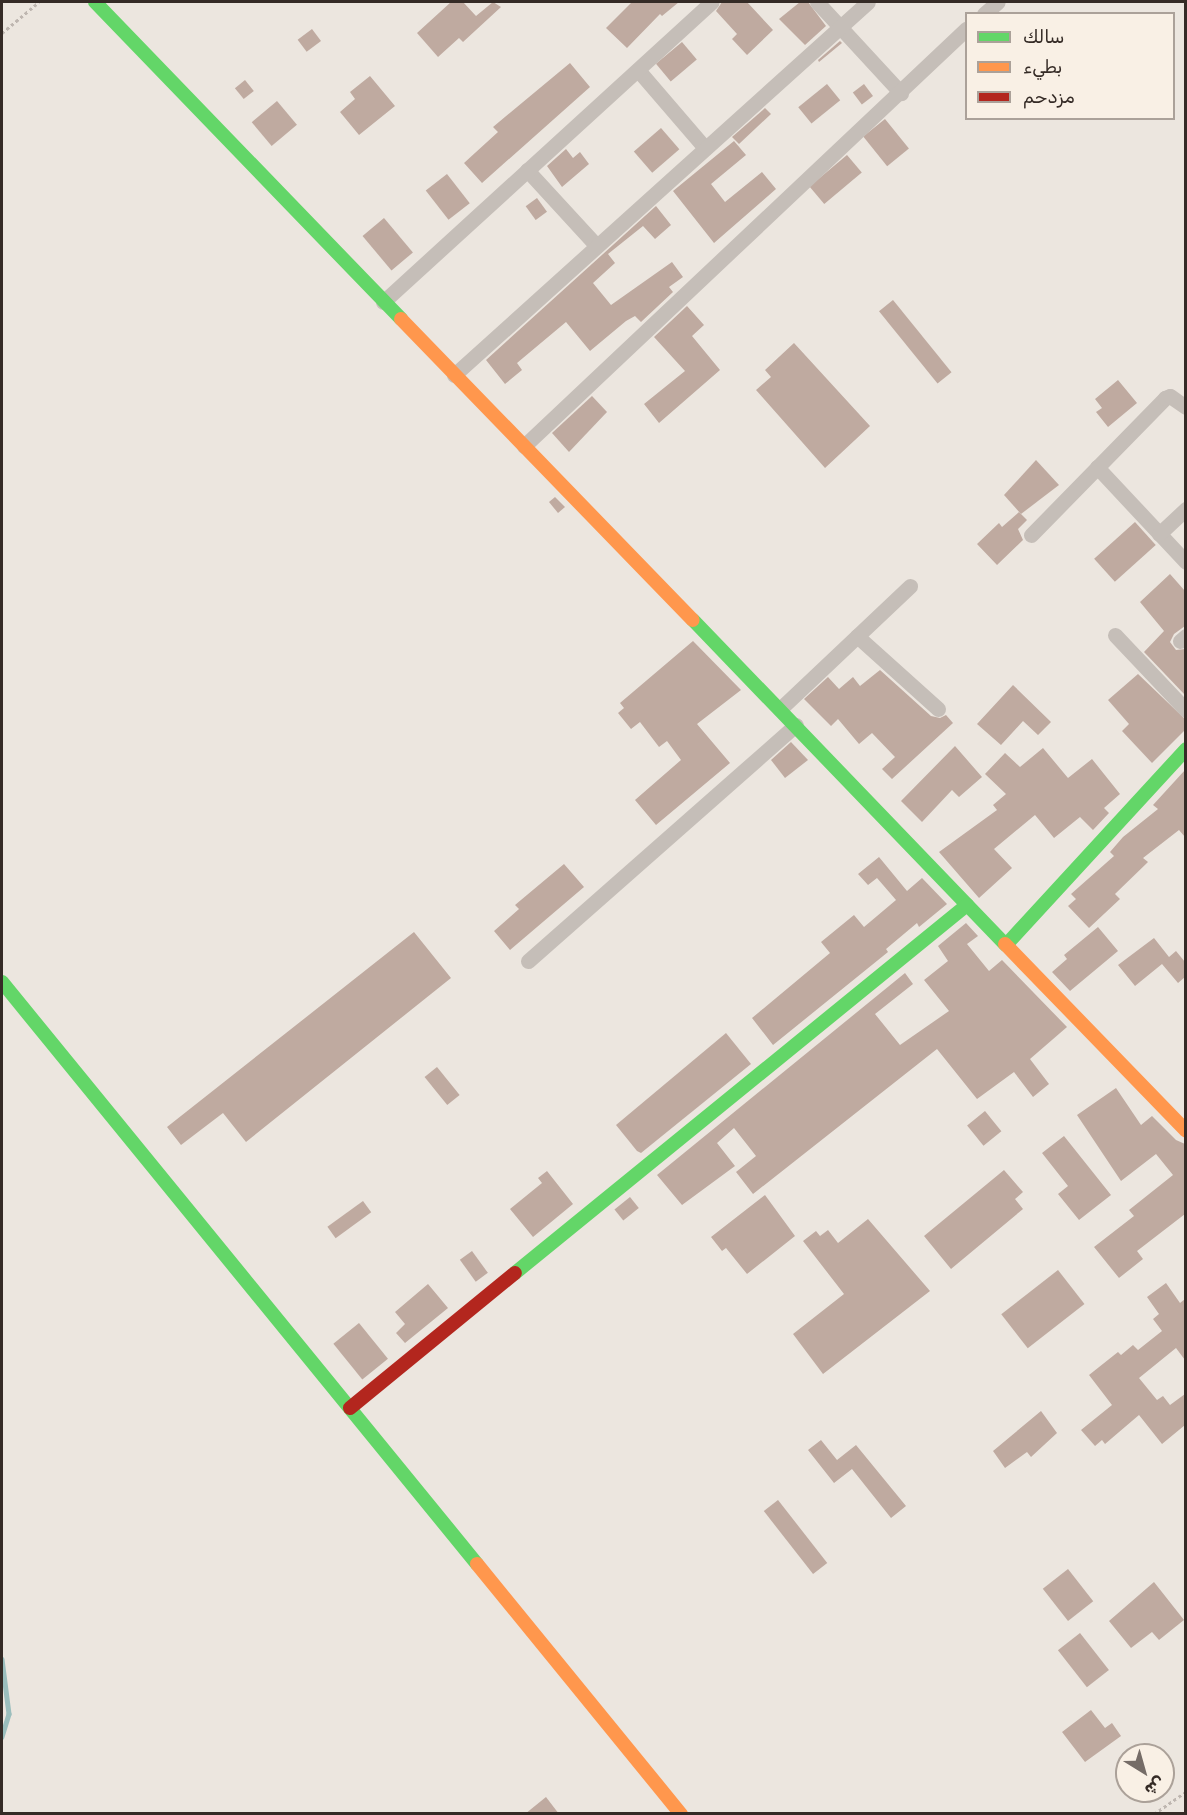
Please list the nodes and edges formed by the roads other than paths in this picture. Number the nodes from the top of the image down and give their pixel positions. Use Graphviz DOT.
graph roads {
  1 [pos="95,2"];
  2 [pos="712,2"];
  3 [pos="817,2"];
  4 [pos="868,2"];
  5 [pos="998,2"];
  6 [pos="986,12"];
  7 [pos="840,26"];
  8 [pos="965,30"];
  9 [pos="638,69"];
  10 [pos="901,93"];
  11 [pos="705,148"];
  12 [pos="527,170"];
  13 [pos="597,246"];
  14 [pos="383,302"];
  15 [pos="454,375"];
  16 [pos="1185,407"];
  17 [pos="524,446"];
  18 [pos="1097,467"];
  19 [pos="1185,509"];
  20 [pos="1159,534"];
  21 [pos="1031,535"];
  22 [pos="1185,562"];
  23 [pos="910,586"];
  24 [pos="1115,635"];
  25 [pos="857,636"];
  26 [pos="780,709"];
  27 [pos="938,709"];
  28 [pos="1185,710"];
  29 [pos="795,725"];
  30 [pos="1185,749"];
  31 [pos="967,904"];
  32 [pos="1006,945"];
  33 [pos="528,962"];
  34 [pos="2,982"];
  35 [pos="1185,1131"];
  36 [pos="350,1408"];
  37 [pos="681,1814"];
  1 -- 14 [label="main road"];
  2 -- 9 [label="street"];
  3 -- 7 [label="street"];
  4 -- 7 [label="street"];
  5 -- 6 [label="street"];
  7 -- 10 [label="street"];
  7 -- 11 [label="street"];
  8 -- 10 [label="street"];
  9 -- 11 [label="street"];
  9 -- 12 [label="street"];
  10 -- 17 [label="street"];
  11 -- 13 [label="street"];
  12 -- 13 [label="street"];
  12 -- 14 [label="street"];
  13 -- 15 [label="street"];
  14 -- 15 [label="main road"];
  15 -- 17 [label="main road"];
  16 -- 18 [label="street"];
  17 -- 26 [label="main road"];
  18 -- 20 [label="street"];
  18 -- 21 [label="street"];
  19 -- 20 [label="street"];
  20 -- 22 [label="street"];
  23 -- 25 [label="street"];
  24 -- 28 [label="street"];
  25 -- 26 [label="street"];
  25 -- 27 [label="street"];
  26 -- 29 [label="main road"];
  29 -- 31 [label="main road"];
  29 -- 33 [label="street"];
  30 -- 32 [label="main road"];
  31 -- 32 [label="main road"];
  31 -- 36 [label="main road"];
  32 -- 35 [label="main road"];
  34 -- 36 [label="main road"];
  36 -- 37 [label="main road"];
}
